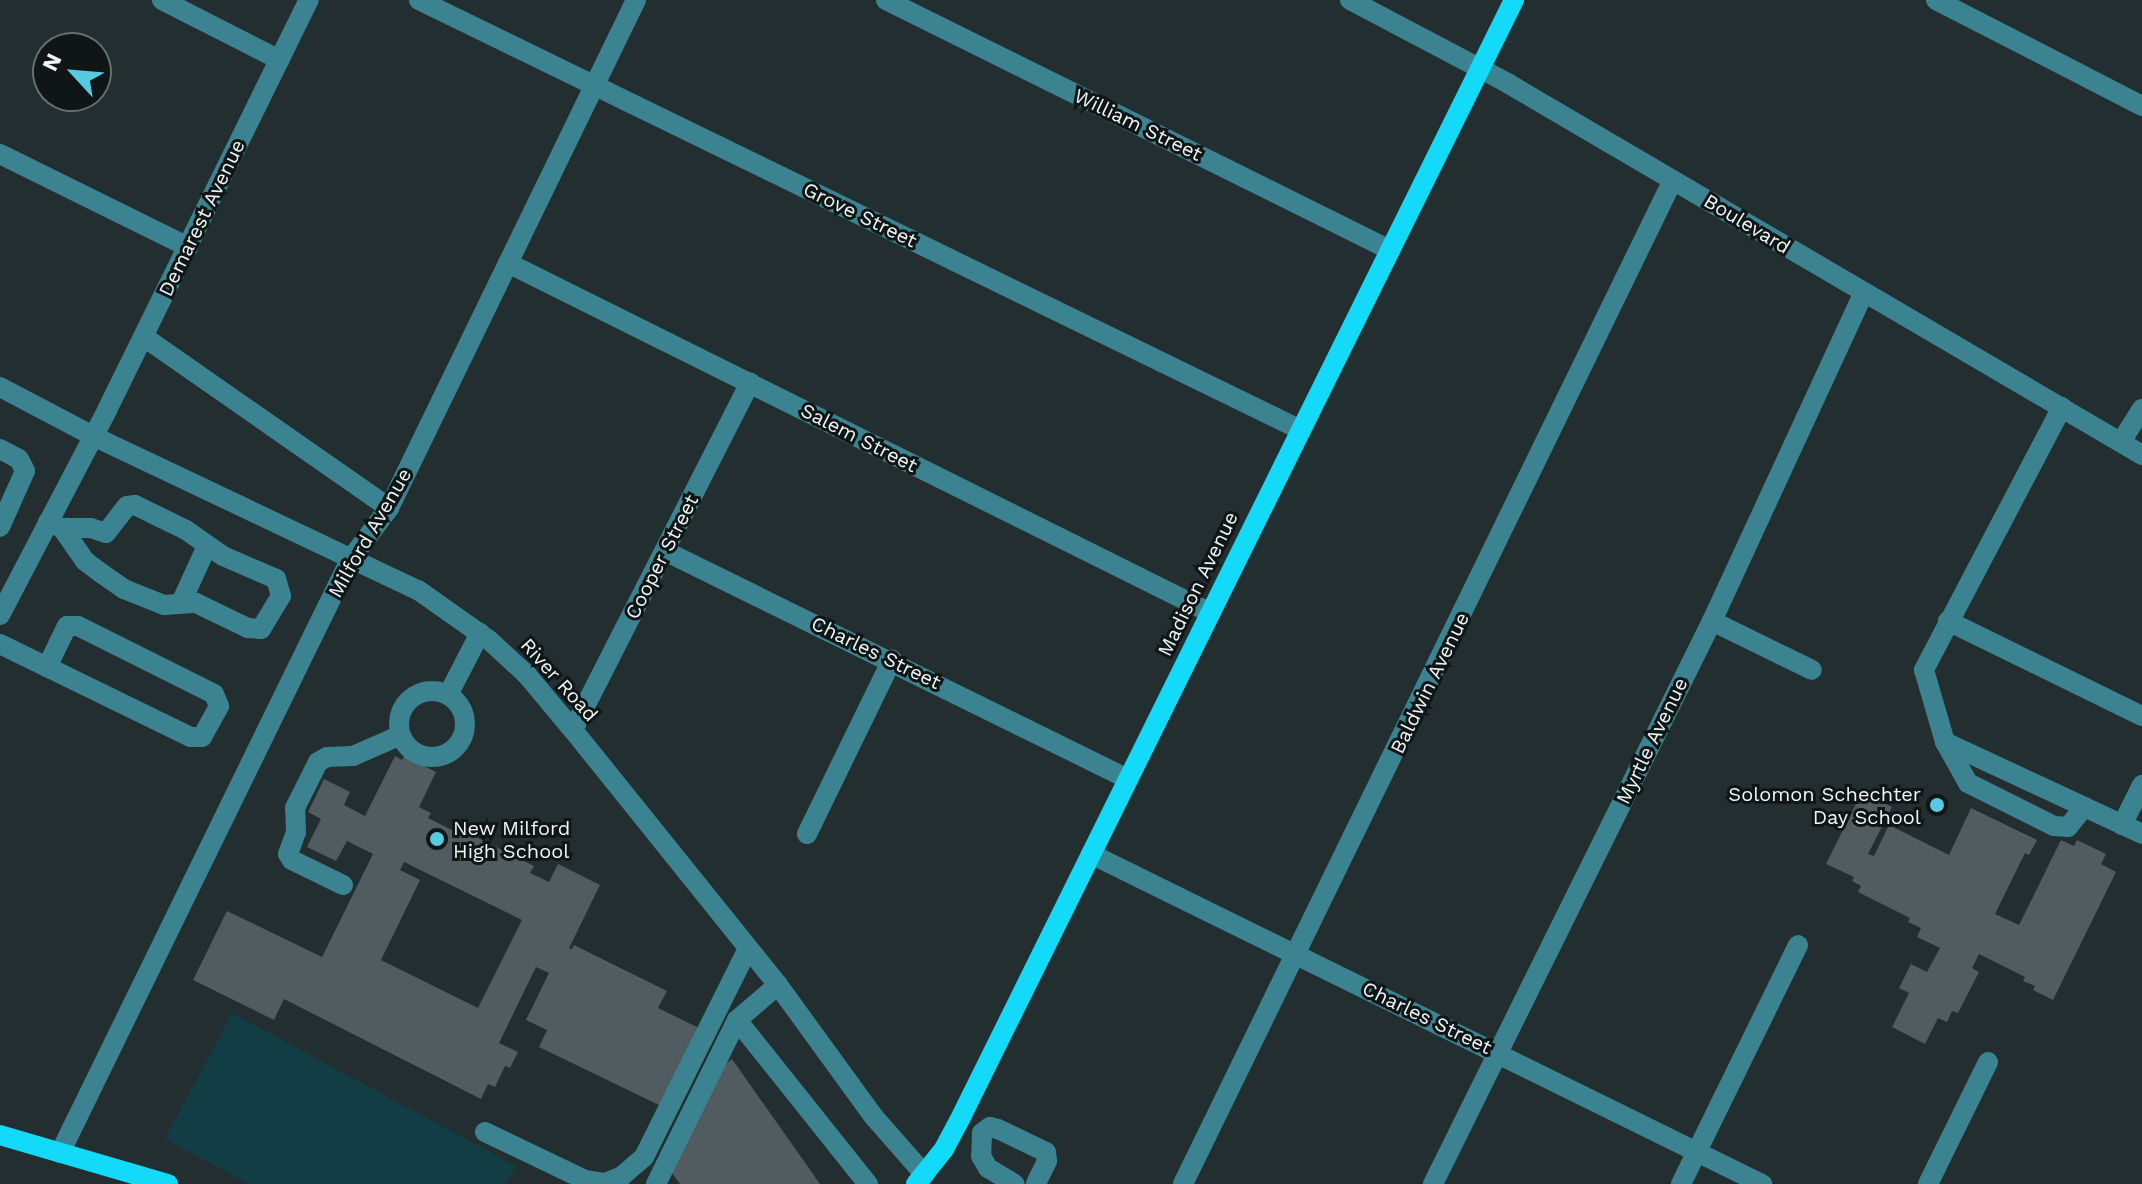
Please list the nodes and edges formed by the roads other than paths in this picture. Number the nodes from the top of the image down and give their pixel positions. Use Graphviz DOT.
graph roads {
  1 [pos="162,0"];
  2 [pos="309,0"];
  3 [pos="419,0"];
  4 [pos="636,0"];
  5 [pos="886,0"];
  6 [pos="1350,0"];
  7 [pos="1514,0"];
  8 [pos="1936,0"];
  9 [pos="280,60"];
  10 [pos="1481,69"];
  11 [pos="595,86"];
  12 [pos="2142,106"];
  13 [pos="0,154"];
  14 [pos="1673,180"];
  15 [pos="188,247"];
  16 [pos="1390,250"];
  17 [pos="508,263"];
  18 [pos="1863,294"];
  19 [pos="144,337"];
  20 [pos="750,383"];
  21 [pos="0,387"];
  22 [pos="2062,407"];
  23 [pos="2142,409"];
  24 [pos="1301,430"];
  25 [pos="93,436"];
  26 [pos="2121,442"];
  27 [pos="0,449"];
  28 [pos="2142,455"];
  29 [pos="389,508"];
  30 [pos="55,525"];
  31 [pos="0,527"];
  32 [pos="106,533"];
  33 [pos="207,546"];
  34 [pos="665,551"];
  35 [pos="350,560"];
  36 [pos="91,566"];
  37 [pos="181,603"];
  38 [pos="1211,613"];
  39 [pos="1952,613"];
  40 [pos="0,615"];
  41 [pos="1712,621"];
  42 [pos="480,633"];
  43 [pos="0,644"];
  44 [pos="892,660"];
  45 [pos="47,667"];
  46 [pos="1812,670"];
  47 [pos="448,695"];
  48 [pos="2142,716"];
  49 [pos="573,730"];
  50 [pos="401,735"];
  51 [pos="1945,742"];
  52 [pos="1128,779"];
  53 [pos="2142,785"];
  54 [pos="2084,807"];
  55 [pos="2122,825"];
  56 [pos="807,834"];
  57 [pos="2142,834"];
  58 [pos="1091,854"];
  59 [pos="343,885"];
  60 [pos="1798,945"];
  61 [pos="748,948"];
  62 [pos="1298,954"];
  63 [pos="778,985"];
  64 [pos="737,1020"];
  65 [pos="1497,1053"];
  66 [pos="1988,1062"];
  67 [pos="959,1121"];
  68 [pos="485,1132"];
  69 [pos="982,1133"];
  70 [pos="0,1135"];
  71 [pos="1697,1152"];
  72 [pos="60,1153"];
  73 [pos="926,1181"];
  74 [pos="168,1184"];
  75 [pos="656,1184"];
  76 [pos="868,1184"];
  77 [pos="1015,1184"];
  78 [pos="1036,1184"];
  79 [pos="1183,1184"];
  80 [pos="1433,1184"];
  81 [pos="1681,1184"];
  82 [pos="1762,1184"];
  83 [pos="1928,1184"];
  1 -- 9 [label="street"];
  2 -- 9 [label="street, Demarest Avenue"];
  3 -- 11 [label="street, Grove Street"];
  4 -- 11 [label="street, Milford Avenue"];
  5 -- 16 [label="street, William Street"];
  6 -- 10 [label="street, Boulevard"];
  7 -- 10 [label="main road, Madison Avenue"];
  8 -- 12 [label="street"];
  9 -- 15 [label="street, Demarest Avenue"];
  10 -- 14 [label="street, Boulevard"];
  10 -- 16 [label="main road, Madison Avenue"];
  11 -- 17 [label="street, Milford Avenue"];
  11 -- 24 [label="street, Grove Street"];
  13 -- 15 [label="street"];
  14 -- 18 [label="street, Boulevard"];
  14 -- 62 [label="street, Baldwin Avenue"];
  15 -- 19 [label="street, Demarest Avenue"];
  16 -- 24 [label="main road, Madison Avenue"];
  17 -- 20 [label="street, Salem Street"];
  17 -- 29 [label="street, Milford Avenue"];
  18 -- 22 [label="street, Boulevard"];
  18 -- 41 [label="street, Myrtle Avenue"];
  19 -- 25 [label="street, Demarest Avenue"];
  19 -- 29 [label="street"];
  20 -- 34 [label="street, Cooper Street"];
  20 -- 38 [label="street, Salem Street"];
  21 -- 25 [label="street, River Road"];
  22 -- 26 [label="street, Boulevard"];
  22 -- 39 [label="street"];
  23 -- 26 [label="street"];
  24 -- 38 [label="main road, Madison Avenue"];
  25 -- 30 [label="street, Demarest Avenue"];
  25 -- 35 [label="street, River Road"];
  26 -- 28 [label="street, Boulevard"];
  27 -- 31 [label="street"];
  29 -- 35 [label="street, Milford Avenue"];
  30 -- 32 [label="street"];
  30 -- 36 [label="street"];
  30 -- 40 [label="street, Demarest Avenue"];
  32 -- 33 [label="street"];
  32 -- 36 [label="street"];
  33 -- 37 [label="street"];
  33 -- 37 [label="street"];
  34 -- 44 [label="street, Charles Street"];
  34 -- 49 [label="street, Cooper Street"];
  35 -- 42 [label="street, River Road"];
  35 -- 72 [label="street, Milford Avenue"];
  36 -- 37 [label="street"];
  38 -- 52 [label="main road, Madison Avenue"];
  39 -- 48 [label="street"];
  39 -- 51 [label="street"];
  41 -- 46 [label="street"];
  41 -- 65 [label="street, Myrtle Avenue"];
  42 -- 47 [label="street"];
  42 -- 49 [label="street, River Road"];
  43 -- 45 [label="street"];
  44 -- 52 [label="street, Charles Street"];
  44 -- 56 [label="street"];
  45 -- 45 [label="street"];
  47 -- 50 [label="street"];
  47 -- 50 [label="street"];
  49 -- 61 [label="street, River Road"];
  50 -- 59 [label="street"];
  51 -- 54 [label="street"];
  51 -- 54 [label="street"];
  52 -- 58 [label="main road, Madison Avenue"];
  53 -- 55 [label="street"];
  54 -- 55 [label="street"];
  55 -- 57 [label="street"];
  58 -- 62 [label="street, Charles Street"];
  58 -- 67 [label="main road, Madison Avenue"];
  60 -- 71 [label="street"];
  61 -- 63 [label="street, River Road"];
  61 -- 68 [label="street"];
  62 -- 65 [label="street, Charles Street"];
  62 -- 79 [label="street, Baldwin Avenue"];
  63 -- 64 [label="street"];
  63 -- 73 [label="street, River Road"];
  64 -- 75 [label="street"];
  64 -- 76 [label="street"];
  65 -- 71 [label="street, Charles Street"];
  65 -- 80 [label="street, Myrtle Avenue"];
  66 -- 83 [label="street"];
  67 -- 69 [label="street"];
  67 -- 73 [label="main road, Madison Avenue"];
  69 -- 77 [label="street"];
  69 -- 78 [label="street"];
  70 -- 72 [label="main road"];
  71 -- 81 [label="street"];
  71 -- 82 [label="street, Charles Street"];
  72 -- 74 [label="main road"];
}
